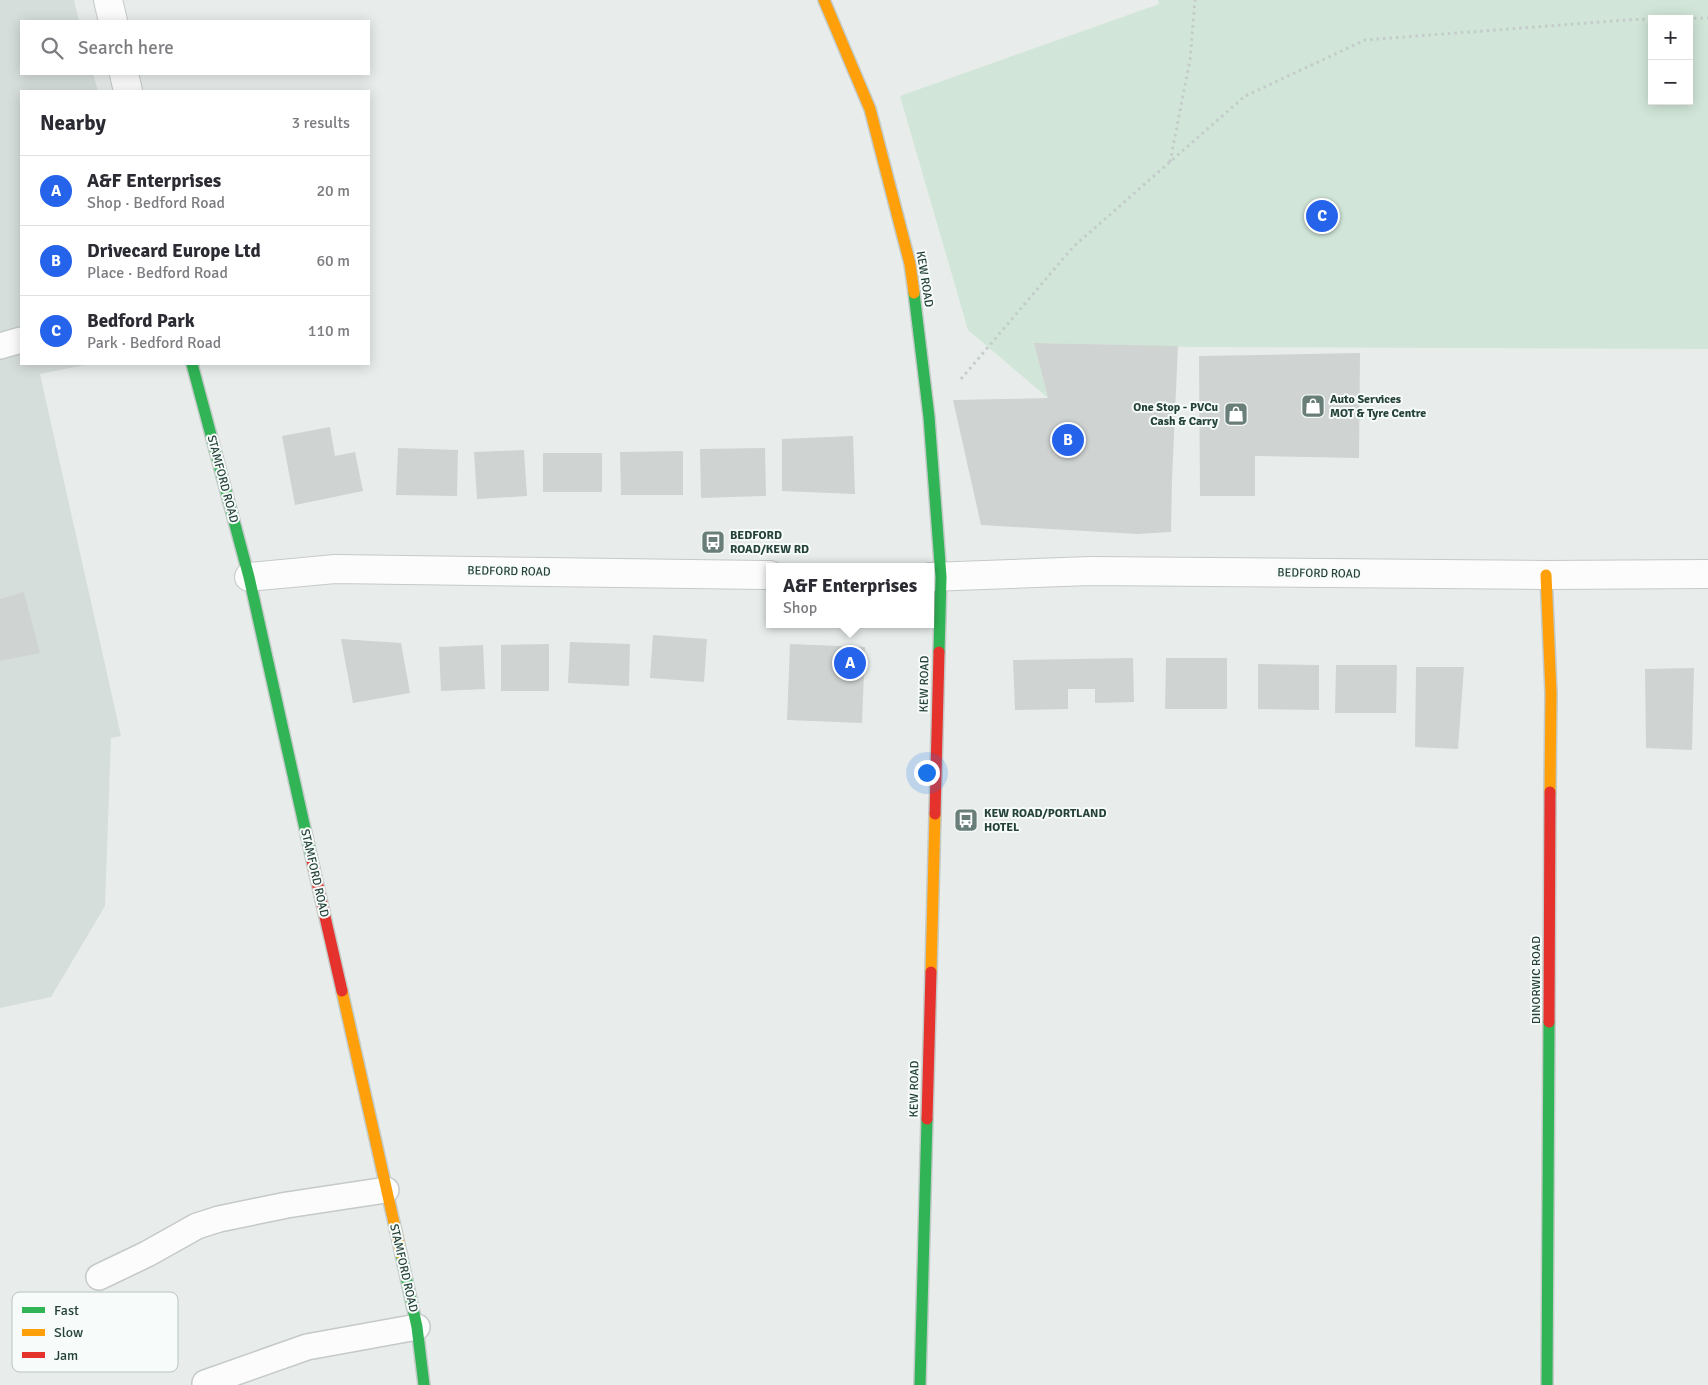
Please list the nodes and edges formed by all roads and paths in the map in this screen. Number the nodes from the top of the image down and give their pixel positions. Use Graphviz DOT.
graph roads {
  1 [pos="108,0"];
  2 [pos="824,0"];
  3 [pos="1195,0"];
  4 [pos="1693,18"];
  5 [pos="1708,18"];
  6 [pos="1648,19"];
  7 [pos="112,20"];
  8 [pos="124,75"];
  9 [pos="128,90"];
  10 [pos="1169,162"];
  11 [pos="20,340"];
  12 [pos="0,346"];
  13 [pos="192,365"];
  14 [pos="929,416"];
  15 [pos="1708,574"];
  16 [pos="766,575"];
  17 [pos="1546,575"];
  18 [pos="249,577"];
  19 [pos="935,577"];
  20 [pos="386,1190"];
  21 [pos="100,1277"];
  22 [pos="418,1327"];
  23 [pos="205,1385"];
  24 [pos="424,1385"];
  25 [pos="920,1385"];
  26 [pos="1547,1385"];
  1 -- 7 [label="street"];
  2 -- 14 [label="street, KEW ROAD"];
  3 -- 10 [label="path"];
  4 -- 5 [label="path"];
  6 -- 10 [label="path"];
  8 -- 9 [label="street"];
  10 -- 14 [label="path"];
  11 -- 12 [label="lane"];
  13 -- 18 [label="street, STAMFORD ROAD"];
  14 -- 19 [label="street, KEW ROAD"];
  15 -- 17 [label="street, BEDFORD ROAD"];
  16 -- 18 [label="street, BEDFORD ROAD"];
  17 -- 19 [label="street, BEDFORD ROAD"];
  17 -- 26 [label="street, DINORWIC ROAD"];
  18 -- 20 [label="street, STAMFORD ROAD"];
  19 -- 25 [label="street, KEW ROAD"];
  20 -- 21 [label="lane"];
  20 -- 22 [label="street, STAMFORD ROAD"];
  22 -- 23 [label="lane"];
  22 -- 24 [label="street, STAMFORD ROAD"];
}
